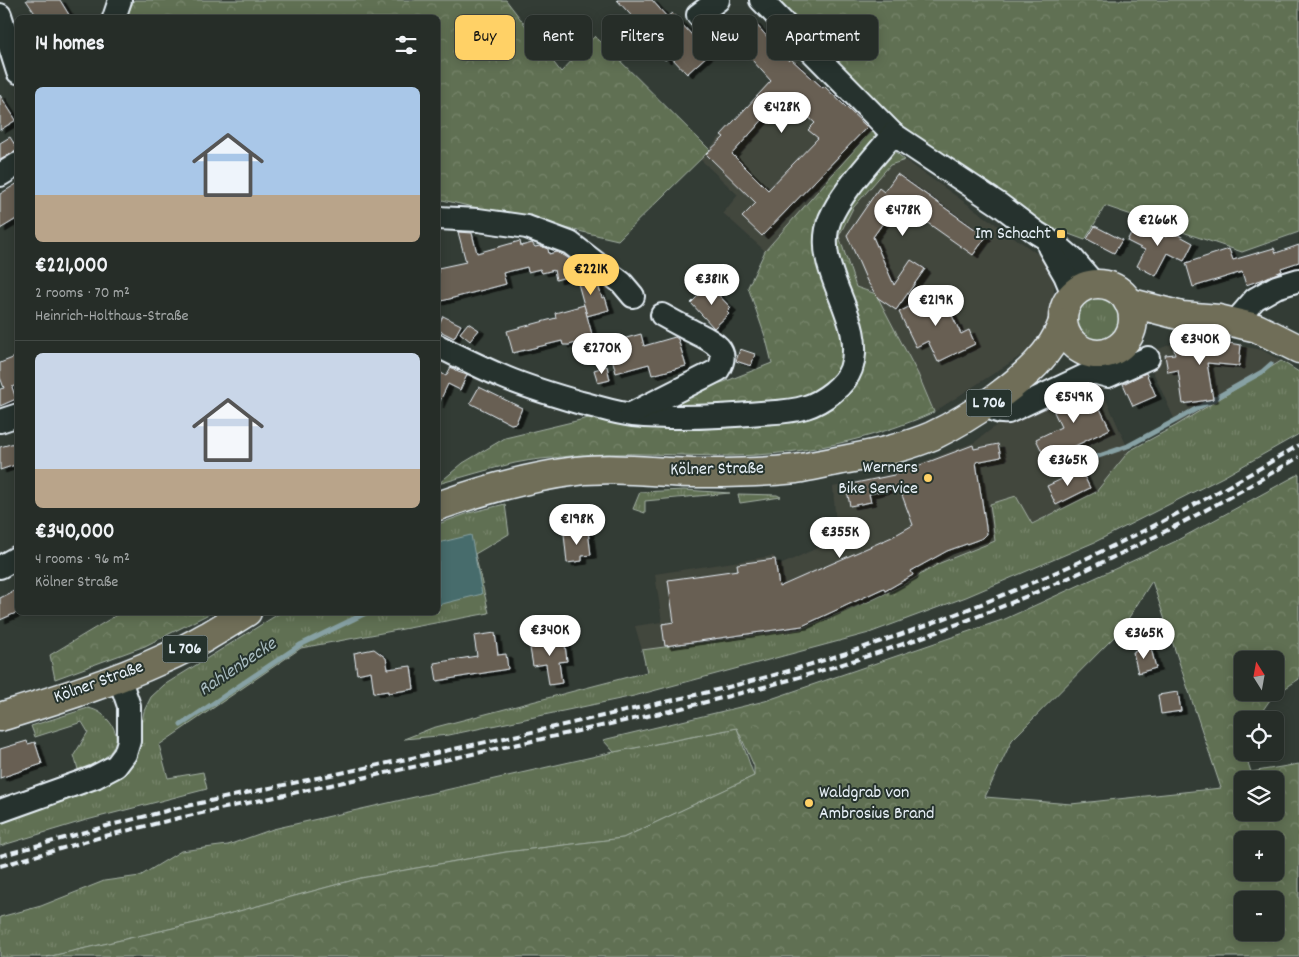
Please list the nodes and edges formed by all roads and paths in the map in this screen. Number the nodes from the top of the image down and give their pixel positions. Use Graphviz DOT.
graph roads {
  1 [pos="120,0"];
  2 [pos="718,0"];
  3 [pos="761,0"];
  4 [pos="0,15"];
  5 [pos="115,15"];
  6 [pos="698,15"];
  7 [pos="10,67"];
  8 [pos="894,134"];
  9 [pos="15,166"];
  10 [pos="0,175"];
  11 [pos="440,218"];
  12 [pos="1299,280"];
  13 [pos="1084,289"];
  14 [pos="632,296"];
  15 [pos="1128,302"];
  16 [pos="662,315"];
  17 [pos="1182,316"];
  18 [pos="1063,322"];
  19 [pos="1235,322"];
  20 [pos="1130,333"];
  21 [pos="440,347"];
  22 [pos="1299,349"];
  23 [pos="1084,351"];
  24 [pos="1148,358"];
  25 [pos="1026,374"];
  26 [pos="988,403"];
  27 [pos="630,414"];
  28 [pos="15,416"];
  29 [pos="0,422"];
  30 [pos="440,505"];
  31 [pos="15,559"];
  32 [pos="0,567"];
  33 [pos="242,615"];
  34 [pos="119,677"];
  35 [pos="0,717"];
  36 [pos="0,811"];
  1 -- 5 [label="street"];
  2 -- 6 [label="street"];
  3 -- 8 [label="street"];
  4 -- 7 [label="street"];
  8 -- 13 [label="street"];
  8 -- 27 [label="street"];
  9 -- 10 [label="street"];
  11 -- 14 [label="street"];
  12 -- 19 [label="street"];
  13 -- 15 [label="main road, Kölner Straße"];
  13 -- 18 [label="main road, Kölner Straße"];
  15 -- 17 [label="main road, Kölner Straße"];
  15 -- 20 [label="main road"];
  16 -- 27 [label="street"];
  17 -- 19 [label="main road, Kölner Straße"];
  17 -- 20 [label="main road, Kölner Straße"];
  18 -- 23 [label="main road"];
  18 -- 25 [label="main road, Kölner Straße / L 706"];
  19 -- 22 [label="main road, Kölner Straße"];
  20 -- 23 [label="main road, Kölner Straße"];
  21 -- 27 [label="street"];
  23 -- 25 [label="main road, Kölner Straße"];
  24 -- 26 [label="street"];
  25 -- 26 [label="main road, Kölner Straße / L 706"];
  26 -- 30 [label="main road, Kölner Straße / L 706"];
  28 -- 29 [label="street"];
  31 -- 32 [label="street"];
  33 -- 34 [label="main road, Kölner Straße / L 706"];
  34 -- 35 [label="main road, Kölner Straße / L 706"];
  34 -- 36 [label="street"];
}
